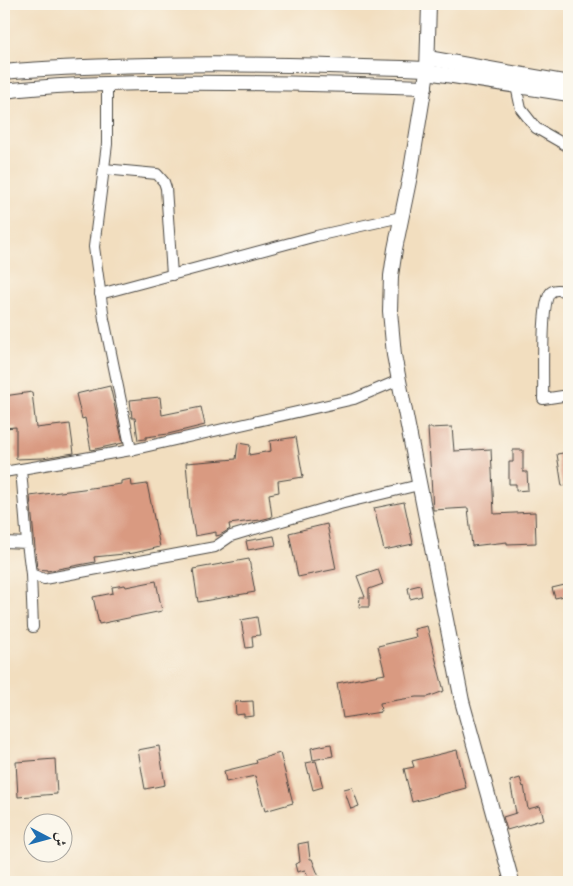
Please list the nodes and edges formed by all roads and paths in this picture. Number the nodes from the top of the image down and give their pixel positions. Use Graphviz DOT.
graph roads {
  1 [pos="429,4"];
  2 [pos="427,66"];
  3 [pos="4,72"];
  4 [pos="569,83"];
  5 [pos="107,84"];
  6 [pos="516,86"];
  7 [pos="425,87"];
  8 [pos="4,91"];
  9 [pos="569,94"];
  10 [pos="569,147"];
  11 [pos="104,168"];
  12 [pos="401,217"];
  13 [pos="172,275"];
  14 [pos="569,292"];
  15 [pos="100,294"];
  16 [pos="399,380"];
  17 [pos="569,395"];
  18 [pos="131,450"];
  19 [pos="22,469"];
  20 [pos="4,472"];
  21 [pos="420,485"];
  22 [pos="4,542"];
  23 [pos="27,543"];
  24 [pos="31,574"];
  25 [pos="33,627"];
  26 [pos="512,882"];
  1 -- 2 [label="street"];
  2 -- 3 [label="street"];
  2 -- 4 [label="street"];
  2 -- 6 [label="street"];
  2 -- 7 [label="street"];
  5 -- 7 [label="street"];
  5 -- 8 [label="street"];
  5 -- 11 [label="street"];
  6 -- 9 [label="street"];
  6 -- 10 [label="street"];
  7 -- 12 [label="street"];
  11 -- 13 [label="street"];
  11 -- 15 [label="street"];
  12 -- 13 [label="street"];
  12 -- 16 [label="street"];
  13 -- 15 [label="street"];
  14 -- 17 [label="street"];
  15 -- 18 [label="street"];
  16 -- 18 [label="street"];
  16 -- 21 [label="street"];
  18 -- 19 [label="street"];
  19 -- 20 [label="street"];
  19 -- 23 [label="street"];
  21 -- 24 [label="street"];
  21 -- 26 [label="street"];
  22 -- 23 [label="street"];
  23 -- 24 [label="street"];
  24 -- 25 [label="street"];
}
